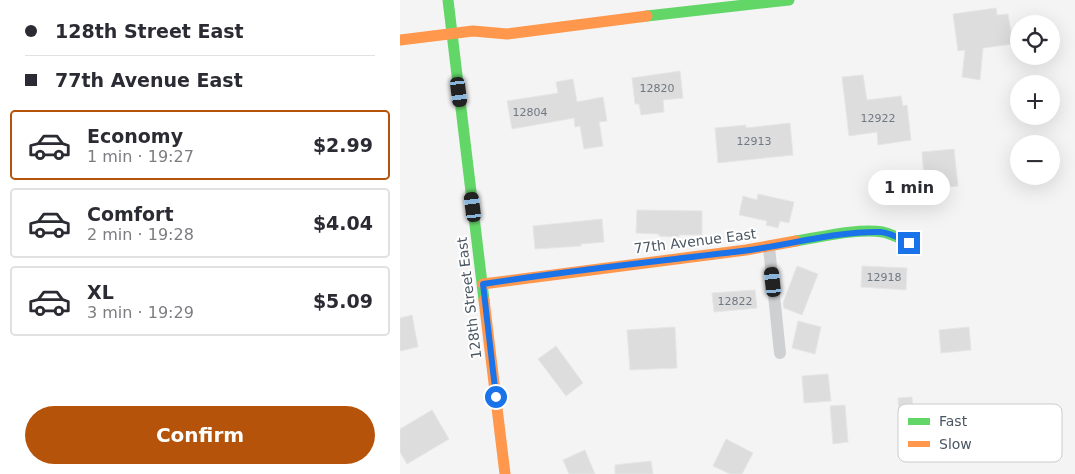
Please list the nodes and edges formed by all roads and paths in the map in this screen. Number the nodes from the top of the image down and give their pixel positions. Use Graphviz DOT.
graph roads {
  1 [pos="448,0"];
  2 [pos="789,0"];
  3 [pos="452,34"];
  4 [pos="400,40"];
  5 [pos="909,243"];
  6 [pos="769,247"];
  7 [pos="483,284"];
  8 [pos="780,353"];
  9 [pos="505,474"];
  1 -- 3 [label="street, 128th Street East"];
  2 -- 3 [label="street"];
  3 -- 4 [label="street"];
  3 -- 7 [label="street, 128th Street East"];
  5 -- 6 [label="street, 77th Avenue East"];
  6 -- 7 [label="street, 77th Avenue East"];
  6 -- 8 [label="street"];
  7 -- 9 [label="street, 128th Street East"];
}
